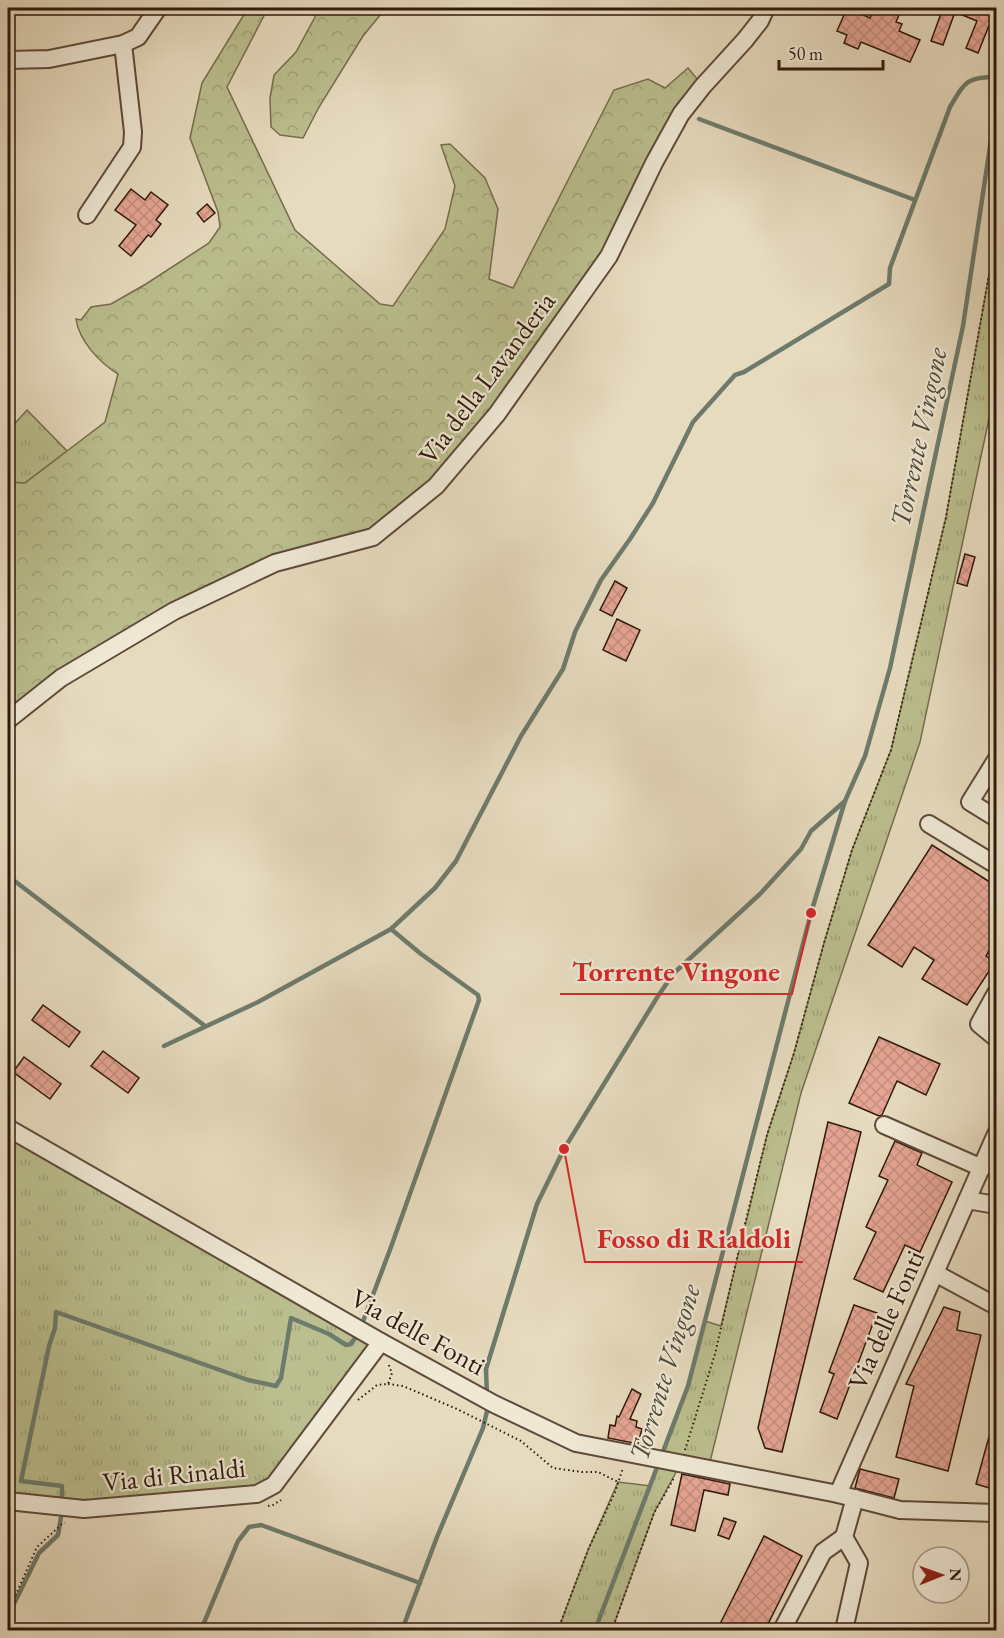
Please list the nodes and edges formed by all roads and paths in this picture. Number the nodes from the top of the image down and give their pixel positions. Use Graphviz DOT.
graph roads {
  1 [pos="158,8"];
  2 [pos="766,8"];
  3 [pos="123,44"];
  4 [pos="8,60"];
  5 [pos="87,215"];
  6 [pos="996,235"];
  7 [pos="8,720"];
  8 [pos="996,760"];
  9 [pos="996,818"];
  10 [pos="929,824"];
  11 [pos="996,865"];
  12 [pos="996,993"];
  13 [pos="995,1037"];
  14 [pos="884,1125"];
  15 [pos="8,1128"];
  16 [pos="996,1134"];
  17 [pos="982,1167"];
  18 [pos="967,1200"];
  19 [pos="996,1205"];
  20 [pos="935,1273"];
  21 [pos="996,1306"];
  22 [pos="381,1342"];
  23 [pos="388,1384"];
  24 [pos="628,1455"];
  25 [pos="677,1464"];
  26 [pos="618,1482"];
  27 [pos="838,1494"];
  28 [pos="855,1498"];
  29 [pos="8,1501"];
  30 [pos="996,1513"];
  31 [pos="844,1537"];
  32 [pos="558,1630"];
  33 [pos="612,1630"];
  34 [pos="782,1630"];
  35 [pos="844,1630"];
  1 -- 3 [label="street"];
  2 -- 7 [label="street, Via della Lavanderia"];
  3 -- 4 [label="street"];
  3 -- 5 [label="street"];
  6 -- 25 [label="path"];
  8 -- 9 [label="street"];
  10 -- 11 [label="street"];
  12 -- 13 [label="street"];
  14 -- 17 [label="street"];
  15 -- 22 [label="street, Via delle Fonti"];
  16 -- 17 [label="street, Via delle Fonti"];
  17 -- 18 [label="street, Via delle Fonti"];
  18 -- 19 [label="street"];
  18 -- 20 [label="street, Via delle Fonti"];
  20 -- 21 [label="street"];
  20 -- 27 [label="street, Via delle Fonti"];
  22 -- 24 [label="street, Via delle Fonti"];
  22 -- 29 [label="street, Via di Rinaldi"];
  23 -- 26 [label="path"];
  24 -- 25 [label="street, Via delle Fonti"];
  24 -- 26 [label="path"];
  25 -- 27 [label="street, Via delle Fonti"];
  25 -- 33 [label="path"];
  26 -- 32 [label="path"];
  27 -- 28 [label="street, Via delle Fonti"];
  28 -- 30 [label="street, Via delle Fonti"];
  28 -- 31 [label="street"];
  31 -- 34 [label="street"];
  31 -- 35 [label="street"];
}
